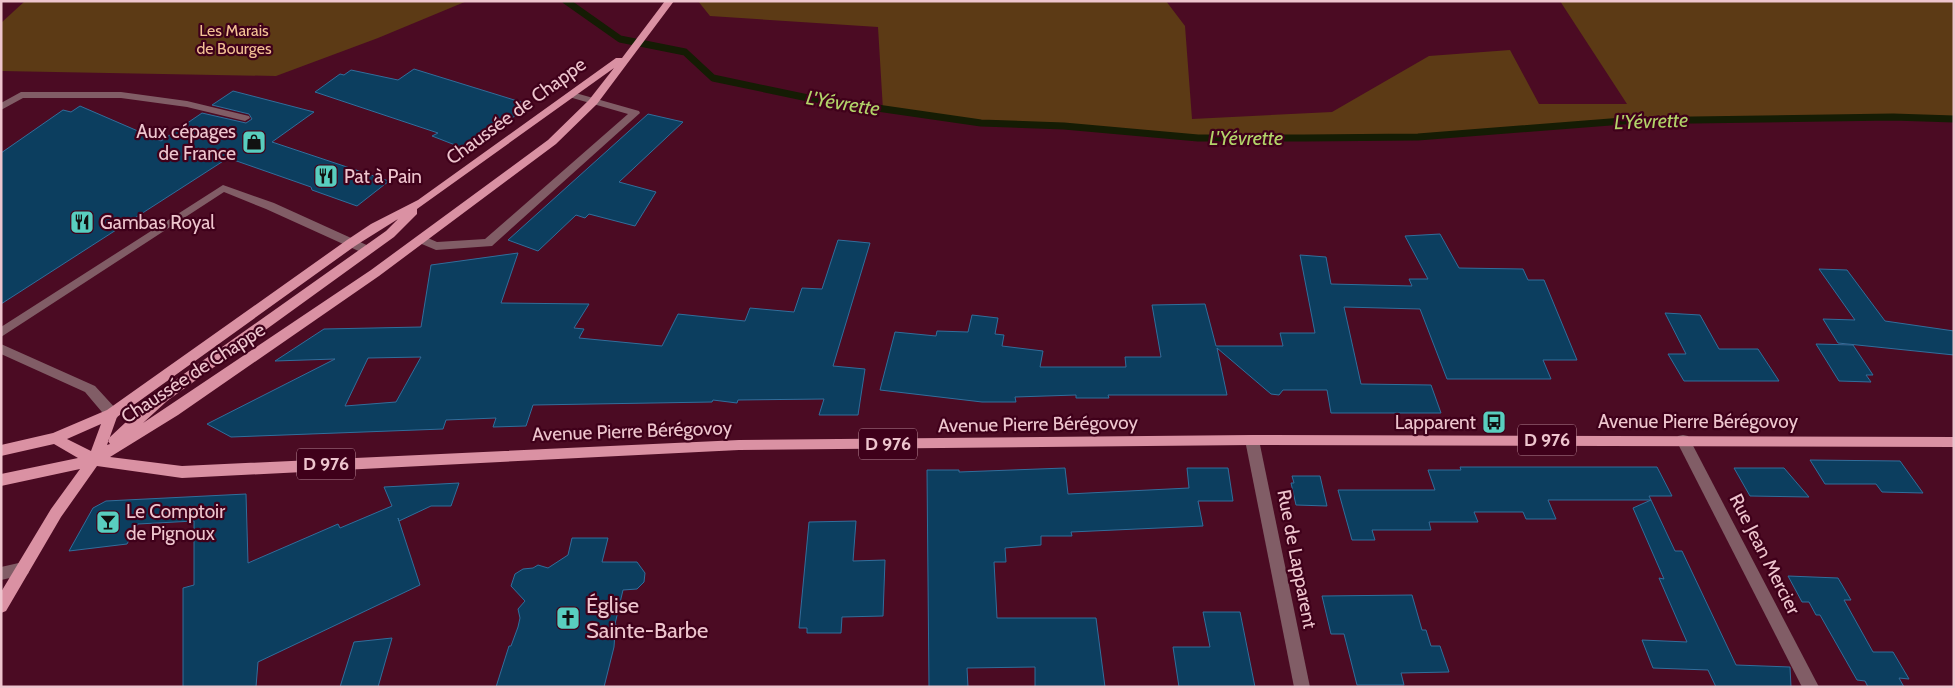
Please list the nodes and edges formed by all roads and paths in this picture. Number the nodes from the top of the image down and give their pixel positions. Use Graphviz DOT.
graph roads {
  1 [pos="670,1"];
  2 [pos="632,51"];
  3 [pos="572,95"];
  4 [pos="593,102"];
  5 [pos="1,107"];
  6 [pos="245,118"];
  7 [pos="422,202"];
  8 [pos="421,239"];
  9 [pos="351,243"];
  10 [pos="367,250"];
  11 [pos="1,333"];
  12 [pos="1,349"];
  13 [pos="112,414"];
  14 [pos="55,438"];
  15 [pos="1252,440"];
  16 [pos="1683,440"];
  17 [pos="1954,442"];
  18 [pos="1,451"];
  19 [pos="94,460"];
  20 [pos="1,480"];
  21 [pos="23,569"];
  22 [pos="1,574"];
  23 [pos="1,606"];
  24 [pos="1302,687"];
  25 [pos="1810,687"];
  1 -- 2 [label="main road, Chaussée de Chappe"];
  2 -- 3 [label="main road, Chaussée de Chappe"];
  2 -- 4 [label="main road, Chaussée de Chappe"];
  3 -- 4 [label="street"];
  3 -- 7 [label="main road, Chaussée de Chappe"];
  4 -- 8 [label="main road, Chaussée de Chappe"];
  4 -- 8 [label="street"];
  5 -- 6 [label="street"];
  7 -- 9 [label="main road, Chaussée de Chappe"];
  7 -- 10 [label="main road, Chaussée de Chappe"];
  8 -- 19 [label="main road, Chaussée de Chappe"];
  9 -- 10 [label="street"];
  9 -- 11 [label="street"];
  9 -- 13 [label="main road, Chaussée de Chappe"];
  10 -- 19 [label="main road, Chaussée de Chappe"];
  12 -- 13 [label="street"];
  13 -- 14 [label="main road, Chaussée de Chappe"];
  13 -- 19 [label="main road"];
  14 -- 18 [label="main road, Chaussée de Chappe"];
  14 -- 19 [label="main road"];
  15 -- 16 [label="main road, Avenue Pierre Bérégovoy / D 976"];
  15 -- 19 [label="main road, Avenue Pierre Bérégovoy / D 976"];
  15 -- 24 [label="street, Rue de Lapparent"];
  16 -- 17 [label="main road, Avenue Pierre Bérégovoy / D 976"];
  16 -- 25 [label="street, Rue Jean Mercier"];
  19 -- 20 [label="main road"];
  19 -- 21 [label="main road"];
  21 -- 22 [label="street"];
  21 -- 23 [label="main road"];
}
